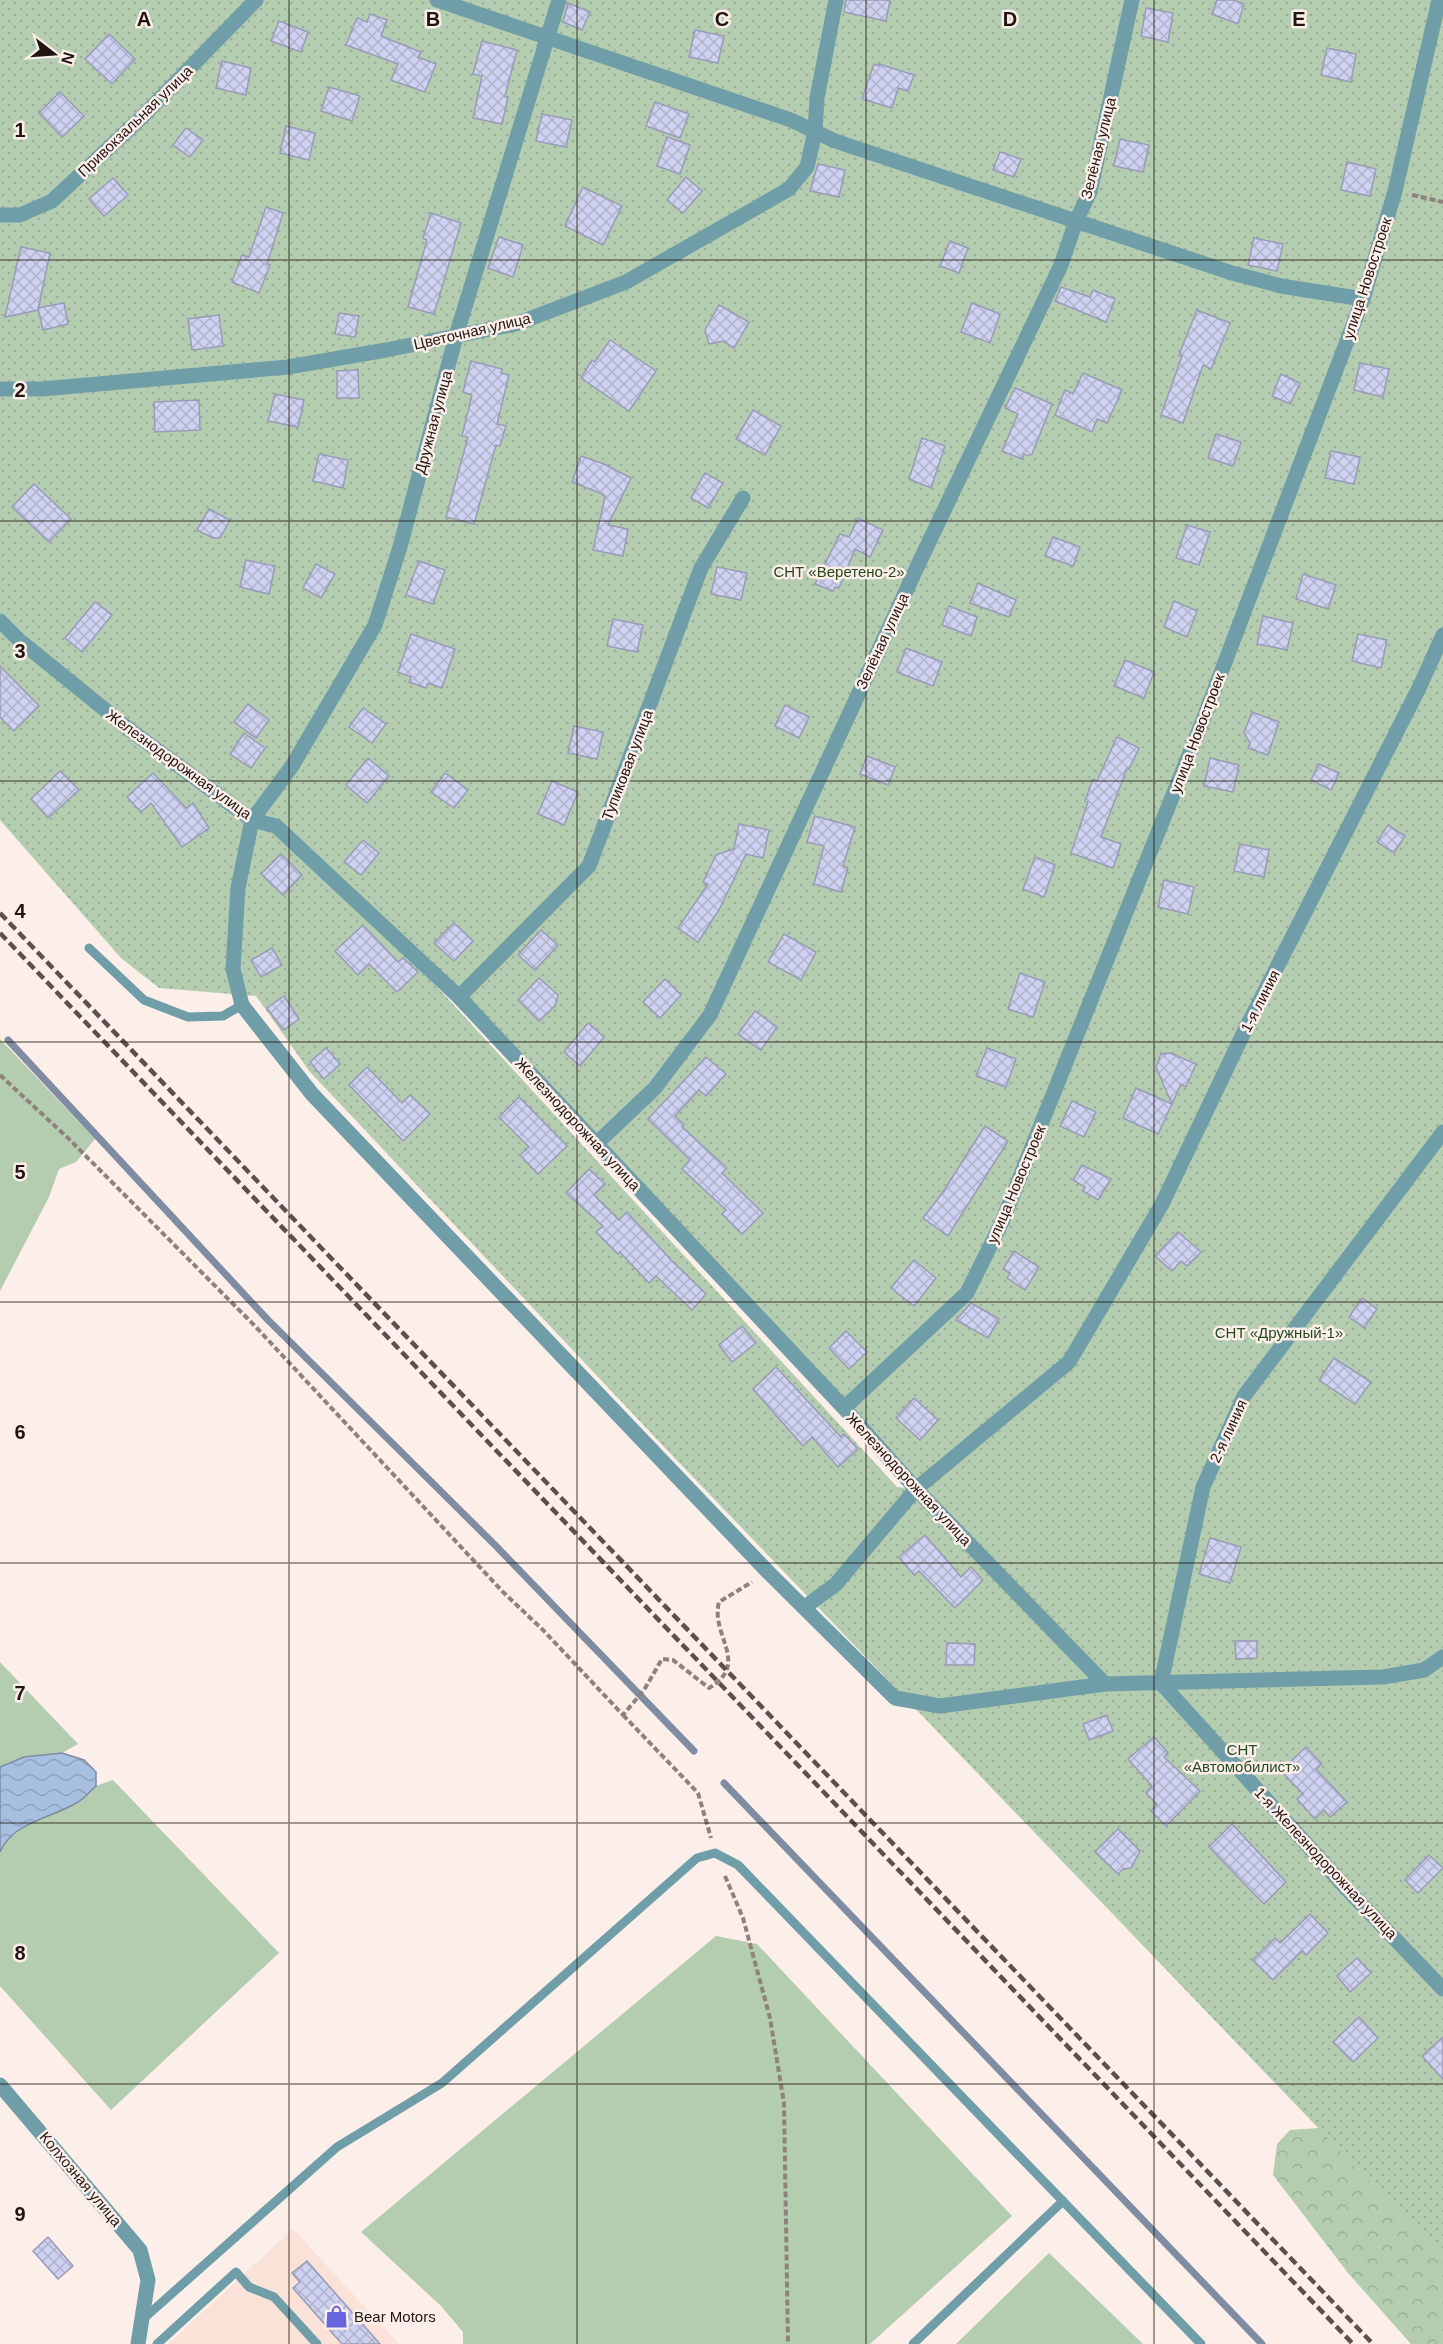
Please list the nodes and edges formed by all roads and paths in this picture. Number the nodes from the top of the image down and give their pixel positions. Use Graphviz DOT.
graph roads {
  1 [pos="256,0"];
  2 [pos="437,0"];
  3 [pos="559,0"];
  4 [pos="836,0"];
  5 [pos="1132,0"];
  6 [pos="1439,0"];
  7 [pos="549,37"];
  8 [pos="815,132"];
  9 [pos="1395,191"];
  10 [pos="1443,202"];
  11 [pos="0,215"];
  12 [pos="1076,221"];
  13 [pos="1363,299"];
  14 [pos="456,336"];
  15 [pos="0,389"];
  16 [pos="743,498"];
  17 [pos="0,621"];
  18 [pos="1443,635"];
  19 [pos="252,820"];
  20 [pos="89,948"];
  21 [pos="459,998"];
  22 [pos="242,1005"];
  23 [pos="0,1075"];
  24 [pos="1443,1132"];
  25 [pos="596,1144"];
  26 [pos="844,1408"];
  27 [pos="916,1489"];
  28 [pos="769,1573"];
  29 [pos="805,1607"];
  30 [pos="1443,1657"];
  31 [pos="1161,1683"];
  32 [pos="1105,1684"];
  33 [pos="622,1715"];
  34 [pos="716,1853"];
  35 [pos="1443,1989"];
  36 [pos="0,2085"];
  37 [pos="1063,2201"];
  38 [pos="142,2320"];
  39 [pos="138,2344"];
  40 [pos="157,2344"];
  41 [pos="318,2344"];
  42 [pos="788,2344"];
  43 [pos="913,2344"];
  44 [pos="1201,2344"];
  1 -- 11 [label="street, Привокзальная улица"];
  2 -- 7 [label="street"];
  3 -- 7 [label="street, Дружная улица"];
  4 -- 8 [label="street, Цветочная улица"];
  5 -- 12 [label="street, Зелёная улица"];
  6 -- 9 [label="street, улица Новостроек"];
  7 -- 8 [label="street"];
  7 -- 14 [label="street, Дружная улица"];
  8 -- 12 [label="street"];
  8 -- 14 [label="street, Цветочная улица"];
  9 -- 10 [label="path"];
  9 -- 13 [label="street, улица Новостроек"];
  12 -- 13 [label="street"];
  12 -- 25 [label="street, Зелёная улица"];
  13 -- 26 [label="street, улица Новостроек"];
  14 -- 15 [label="street, Цветочная улица"];
  14 -- 19 [label="street, Дружная улица"];
  16 -- 21 [label="street, Тупиковая улица"];
  17 -- 19 [label="street, Железнодорожная улица"];
  18 -- 27 [label="street, 1-я линия"];
  19 -- 21 [label="street, Железнодорожная улица"];
  19 -- 22 [label="street"];
  20 -- 22 [label="lane"];
  21 -- 25 [label="street, Железнодорожная улица"];
  22 -- 28 [label="street"];
  23 -- 33 [label="path"];
  24 -- 31 [label="street, 2-я линия"];
  25 -- 26 [label="street, Железнодорожная улица"];
  26 -- 27 [label="street, Железнодорожная улица"];
  27 -- 29 [label="street, 1-я линия"];
  27 -- 32 [label="street, Железнодорожная улица"];
  28 -- 29 [label="street"];
  28 -- 33 [label="path"];
  29 -- 32 [label="street"];
  30 -- 31 [label="street"];
  31 -- 32 [label="street"];
  31 -- 35 [label="street, 1-я Железнодорожная улица"];
  33 -- 34 [label="path"];
  34 -- 37 [label="lane"];
  34 -- 38 [label="lane"];
  34 -- 42 [label="path"];
  36 -- 38 [label="street, Колхозная улица"];
  37 -- 43 [label="lane"];
  37 -- 44 [label="lane"];
  38 -- 39 [label="street"];
  40 -- 41 [label="lane"];
}
